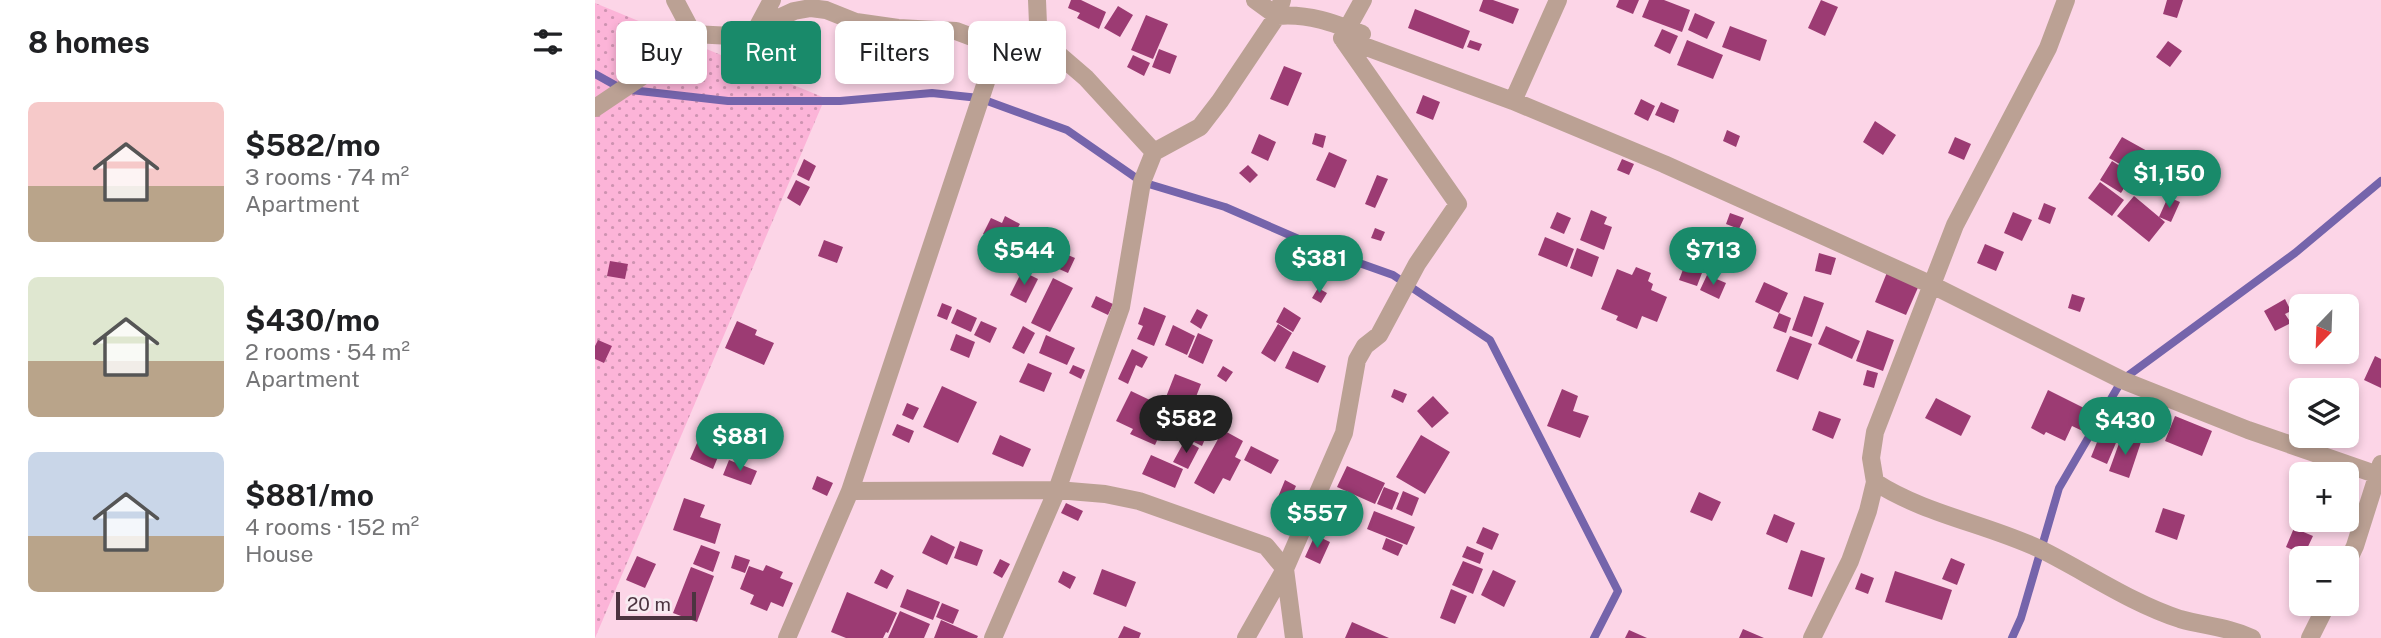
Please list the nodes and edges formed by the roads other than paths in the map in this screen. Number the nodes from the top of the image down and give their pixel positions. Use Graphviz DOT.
graph roads {
  1 [pos="675,0"];
  2 [pos="772,0"];
  3 [pos="1037,0"];
  4 [pos="1255,0"];
  5 [pos="1363,0"];
  6 [pos="1559,0"];
  7 [pos="2066,0"];
  8 [pos="1280,8"];
  9 [pos="686,21"];
  10 [pos="761,21"];
  11 [pos="772,21"];
  12 [pos="1038,21"];
  13 [pos="968,36"];
  14 [pos="1342,38"];
  15 [pos="1066,61"];
  16 [pos="631,84"];
  17 [pos="985,84"];
  18 [pos="1513,101"];
  19 [pos="595,108"];
  20 [pos="1154,152"];
  21 [pos="1932,285"];
  22 [pos="2379,471"];
  23 [pos="1875,482"];
  24 [pos="1057,490"];
  25 [pos="850,491"];
  26 [pos="2355,546"];
  27 [pos="1285,569"];
  28 [pos="2321,616"];
  29 [pos="787,638"];
  30 [pos="993,638"];
  31 [pos="1246,638"];
  32 [pos="1294,638"];
  33 [pos="1812,638"];
  34 [pos="2252,638"];
  35 [pos="2310,638"];
  1 -- 9 [label="street"];
  2 -- 10 [label="street"];
  3 -- 12 [label="street"];
  4 -- 8 [label="street"];
  5 -- 14 [label="street"];
  6 -- 18 [label="street"];
  7 -- 21 [label="street"];
  8 -- 14 [label="street"];
  8 -- 20 [label="street"];
  11 -- 13 [label="street"];
  14 -- 18 [label="street"];
  14 -- 27 [label="street"];
  15 -- 20 [label="street"];
  16 -- 19 [label="street"];
  17 -- 25 [label="street"];
  18 -- 21 [label="street"];
  20 -- 24 [label="street"];
  21 -- 22 [label="street"];
  21 -- 23 [label="street"];
  22 -- 26 [label="street"];
  23 -- 33 [label="street"];
  23 -- 34 [label="street"];
  24 -- 25 [label="street"];
  24 -- 27 [label="street"];
  24 -- 30 [label="street"];
  25 -- 29 [label="street"];
  27 -- 31 [label="street"];
  27 -- 32 [label="street"];
  28 -- 35 [label="street"];
}
